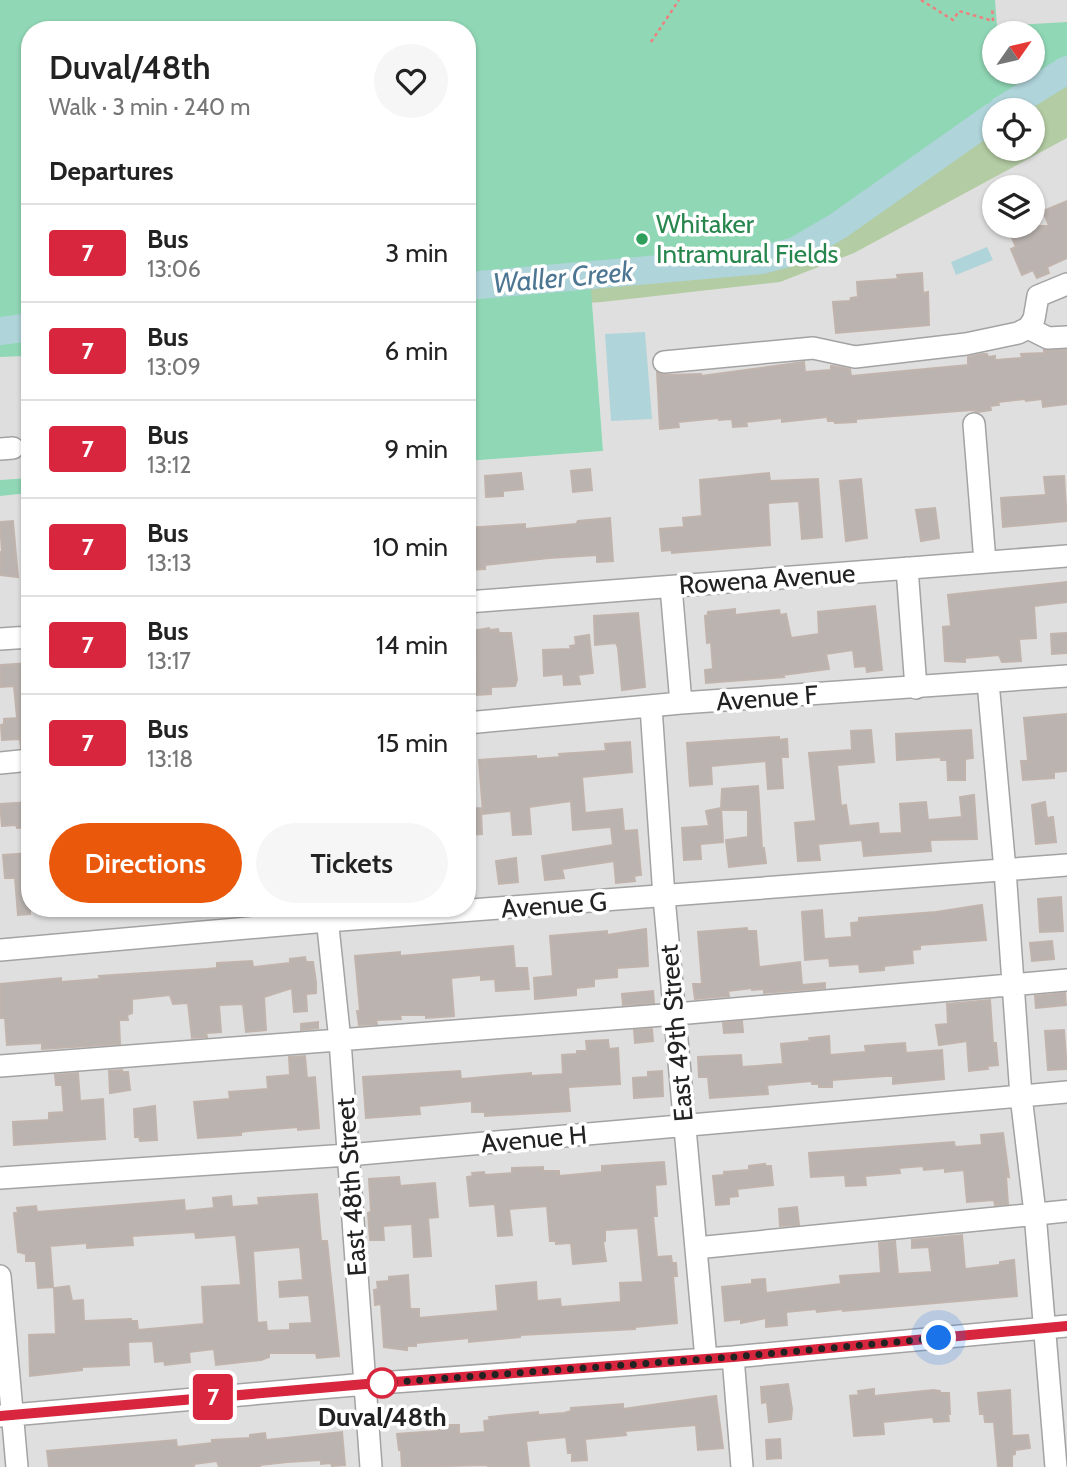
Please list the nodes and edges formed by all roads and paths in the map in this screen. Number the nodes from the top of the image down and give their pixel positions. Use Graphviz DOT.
graph roads {
  1 [pos="679,0"];
  2 [pos="921,0"];
  3 [pos="992,7"];
  4 [pos="651,42"];
  5 [pos="1067,284"];
  6 [pos="1028,328"];
  7 [pos="1067,337"];
  8 [pos="664,362"];
  9 [pos="974,424"];
  10 [pos="1067,556"];
  11 [pos="985,562"];
  12 [pos="906,568"];
  13 [pos="671,587"];
  14 [pos="476,601"];
  15 [pos="21,637"];
  16 [pos="0,639"];
  17 [pos="1067,676"];
  18 [pos="988,682"];
  19 [pos="916,688"];
  20 [pos="681,704"];
  21 [pos="651,706"];
  22 [pos="476,722"];
  23 [pos="21,761"];
  24 [pos="0,762"];
  25 [pos="1067,865"];
  26 [pos="1005,870"];
  27 [pos="664,897"];
  28 [pos="476,907"];
  29 [pos="307,917"];
  30 [pos="326,917"];
  31 [pos="0,950"];
  32 [pos="1067,980"];
  33 [pos="1014,984"];
  34 [pos="676,1014"];
  35 [pos="340,1041"];
  36 [pos="0,1066"];
  37 [pos="1067,1093"];
  38 [pos="1021,1096"];
  39 [pos="684,1126"];
  40 [pos="348,1155"];
  41 [pos="0,1178"];
  42 [pos="1067,1211"];
  43 [pos="1035,1213"];
  44 [pos="696,1248"];
  45 [pos="0,1276"];
  46 [pos="1067,1326"];
  47 [pos="1044,1328"];
  48 [pos="733,1357"];
  49 [pos="706,1359"];
  50 [pos="366,1384"];
  51 [pos="6,1416"];
  52 [pos="1059,1457"];
  53 [pos="17,1467"];
  54 [pos="371,1467"];
  55 [pos="742,1467"];
  1 -- 4 [label="path"];
  2 -- 3 [label="path"];
  5 -- 6 [label="street"];
  6 -- 7 [label="street"];
  6 -- 8 [label="street"];
  9 -- 11 [label="street"];
  10 -- 11 [label="street, Rowena Avenue"];
  11 -- 12 [label="street, Rowena Avenue"];
  12 -- 13 [label="street, Rowena Avenue"];
  12 -- 19 [label="street"];
  13 -- 14 [label="street, Rowena Avenue"];
  13 -- 20 [label="street"];
  15 -- 16 [label="street"];
  17 -- 18 [label="street, Avenue F"];
  18 -- 19 [label="street, Avenue F"];
  18 -- 26 [label="street"];
  19 -- 20 [label="street, Avenue F"];
  20 -- 21 [label="street, Avenue F"];
  21 -- 22 [label="street, Avenue F"];
  21 -- 27 [label="street, East 49th Street"];
  23 -- 24 [label="street"];
  25 -- 26 [label="street, Avenue G"];
  26 -- 27 [label="street, Avenue G"];
  26 -- 33 [label="street"];
  27 -- 28 [label="street, Avenue G"];
  27 -- 34 [label="street, East 49th Street"];
  29 -- 31 [label="street, Avenue G"];
  30 -- 35 [label="street, East 48th Street"];
  32 -- 33 [label="street"];
  33 -- 34 [label="street"];
  33 -- 38 [label="street"];
  34 -- 35 [label="street"];
  34 -- 39 [label="street, East 49th Street"];
  35 -- 36 [label="street"];
  35 -- 40 [label="street, East 48th Street"];
  37 -- 38 [label="street, Avenue H"];
  38 -- 39 [label="street, Avenue H"];
  38 -- 43 [label="street"];
  39 -- 40 [label="street, Avenue H"];
  39 -- 44 [label="street, East 49th Street"];
  40 -- 41 [label="street, Avenue H"];
  40 -- 50 [label="street, East 48th Street"];
  42 -- 43 [label="street"];
  43 -- 44 [label="street"];
  43 -- 47 [label="street"];
  44 -- 49 [label="street, East 49th Street"];
  45 -- 51 [label="street"];
  46 -- 47 [label="street"];
  47 -- 48 [label="street"];
  47 -- 52 [label="street"];
  48 -- 49 [label="street"];
  48 -- 55 [label="street"];
  49 -- 50 [label="street"];
  50 -- 51 [label="street"];
  50 -- 54 [label="street, East 48th Street"];
  51 -- 53 [label="street"];
}
